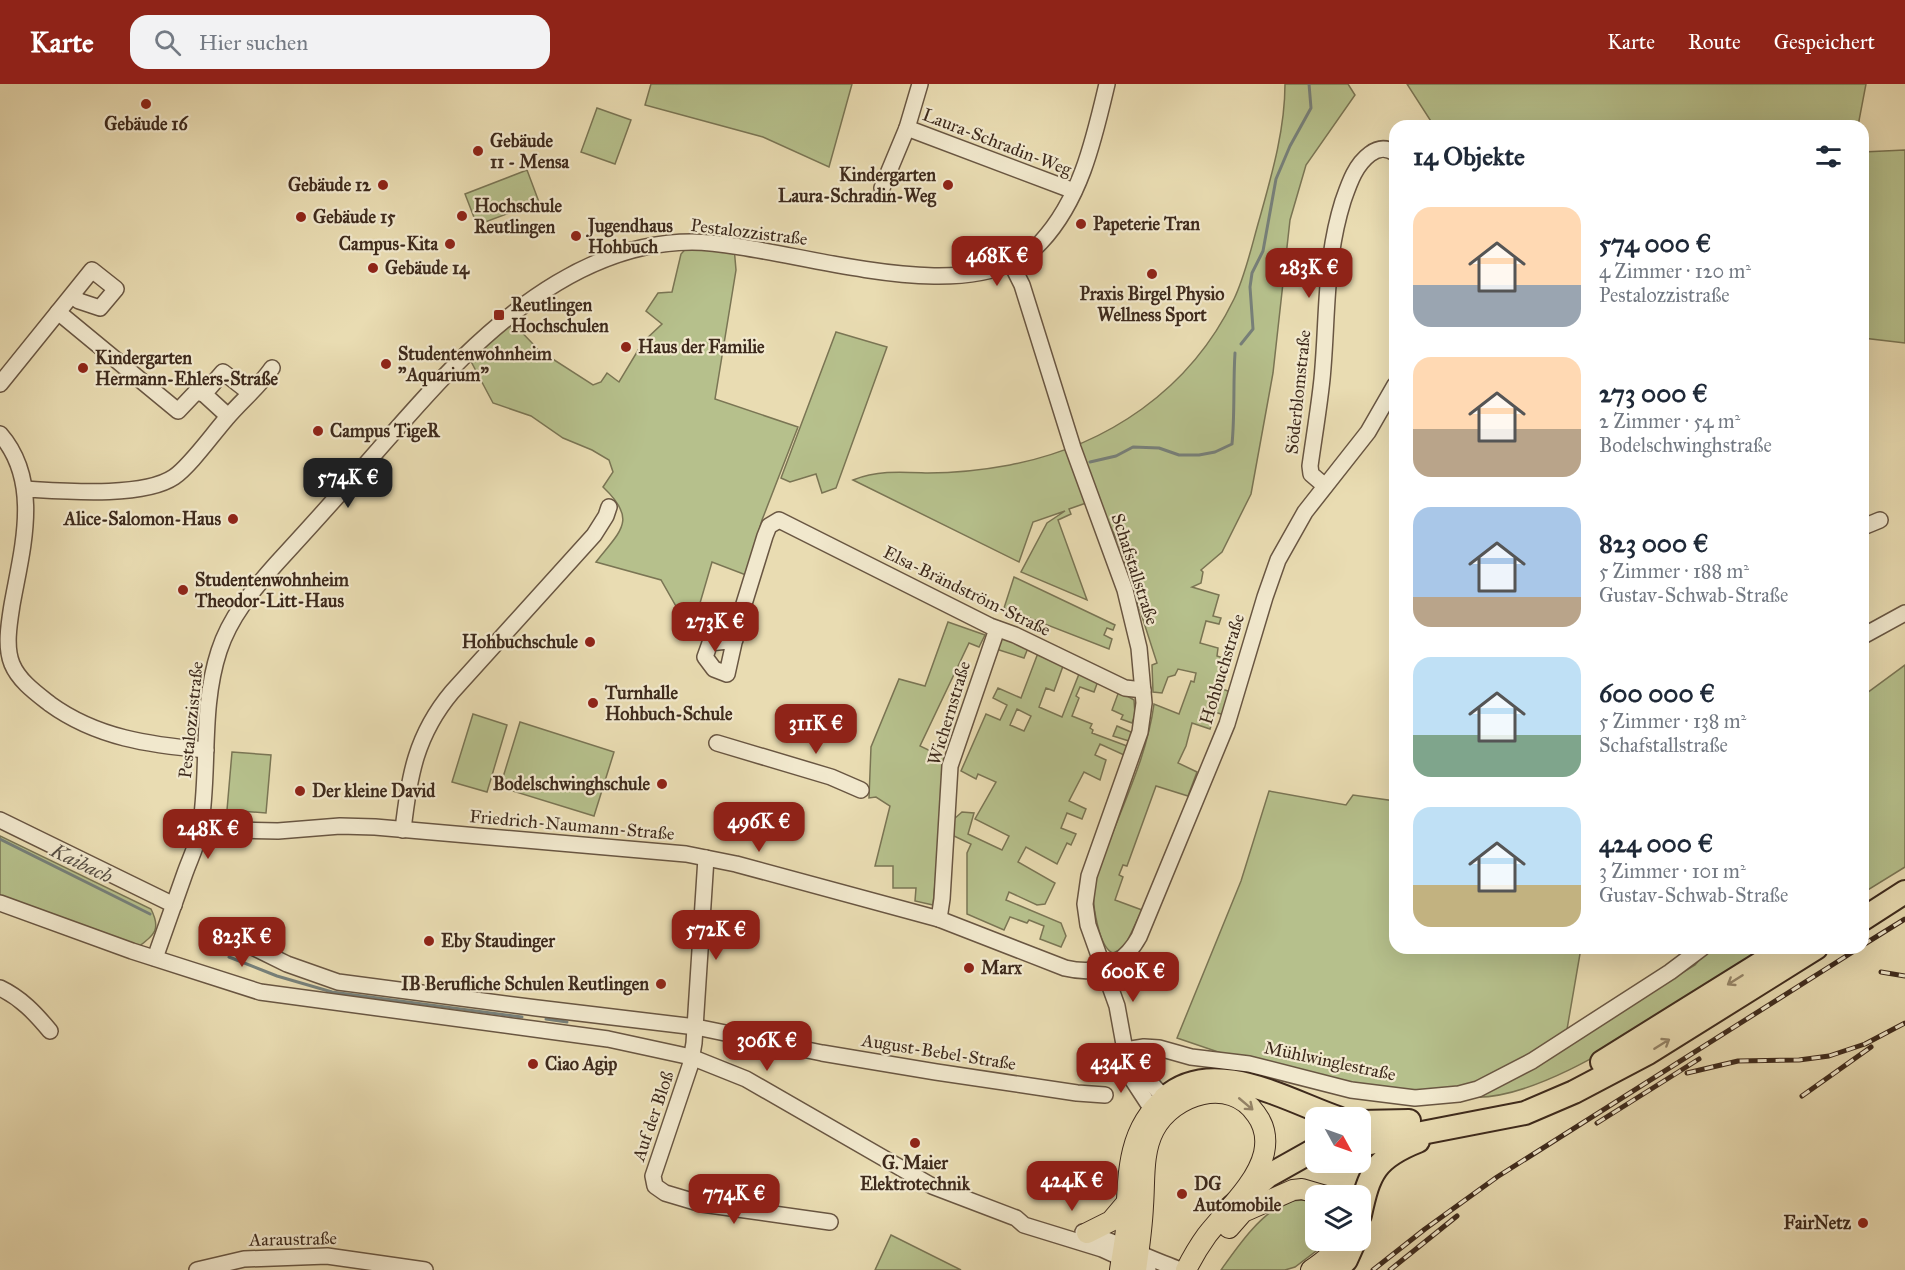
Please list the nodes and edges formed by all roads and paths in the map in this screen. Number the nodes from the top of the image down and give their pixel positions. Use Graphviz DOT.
graph roads {
  1 [pos="920,84"];
  2 [pos="1107,84"];
  3 [pos="907,128"];
  4 [pos="1389,150"];
  5 [pos="882,188"];
  6 [pos="1074,191"];
  7 [pos="1011,263"];
  8 [pos="72,295"];
  9 [pos="58,312"];
  10 [pos="272,368"];
  11 [pos="0,384"];
  12 [pos="250,393"];
  13 [pos="204,394"];
  14 [pos="1389,396"];
  15 [pos="228,416"];
  16 [pos="0,434"];
  17 [pos="1324,486"];
  18 [pos="25,489"];
  19 [pos="609,507"];
  20 [pos="1880,520"];
  21 [pos="1869,525"];
  22 [pos="1905,613"];
  23 [pos="997,629"];
  24 [pos="1869,633"];
  25 [pos="735,640"];
  26 [pos="6,667"];
  27 [pos="1143,690"];
  28 [pos="717,743"];
  29 [pos="206,750"];
  30 [pos="861,790"];
  31 [pos="0,820"];
  32 [pos="200,829"];
  33 [pos="403,830"];
  34 [pos="706,858"];
  35 [pos="1905,874"];
  36 [pos="1905,892"];
  37 [pos="1869,896"];
  38 [pos="0,903"];
  39 [pos="174,905"];
  40 [pos="1869,915"];
  41 [pos="939,919"];
  42 [pos="218,930"];
  43 [pos="1694,954"];
  44 [pos="1775,954"];
  45 [pos="1806,954"];
  46 [pos="155,958"];
  47 [pos="1103,968"];
  48 [pos="0,988"];
  49 [pos="537,1008"];
  50 [pos="696,1027"];
  51 [pos="50,1031"];
  52 [pos="535,1031"];
  53 [pos="1127,1056"];
  54 [pos="691,1057"];
  55 [pos="1105,1095"];
  56 [pos="1309,1107"];
  57 [pos="1164,1108"];
  58 [pos="1409,1121"];
  59 [pos="1371,1122"];
  60 [pos="1371,1130"];
  61 [pos="1434,1131"];
  62 [pos="1371,1142"];
  63 [pos="1305,1155"];
  64 [pos="1305,1167"];
  65 [pos="1367,1185"];
  66 [pos="1305,1190"];
  67 [pos="1127,1202"];
  68 [pos="1237,1209"];
  69 [pos="1016,1218"];
  70 [pos="830,1222"];
  71 [pos="1087,1233"];
  72 [pos="1335,1251"];
  73 [pos="1350,1251"];
  74 [pos="1203,1257"];
  75 [pos="1132,1262"];
  76 [pos="197,1270"];
  77 [pos="425,1270"];
  78 [pos="1180,1270"];
  79 [pos="1185,1270"];
  80 [pos="1311,1270"];
  81 [pos="1336,1270"];
  1 -- 3 [label="street, Laura-Schradin-Weg"];
  2 -- 6 [label="street, Pestalozzistraße"];
  3 -- 5 [label="street, Laura-Schradin-Weg"];
  3 -- 6 [label="street, Laura-Schradin-Weg"];
  4 -- 17 [label="street, Söderblomstraße"];
  6 -- 7 [label="street, Pestalozzistraße"];
  7 -- 27 [label="street, Schafstallstraße"];
  7 -- 29 [label="street, Pestalozzistraße"];
  8 -- 9 [label="street"];
  9 -- 11 [label="street"];
  9 -- 13 [label="street"];
  10 -- 12 [label="street"];
  12 -- 13 [label="street"];
  12 -- 15 [label="street"];
  13 -- 15 [label="street"];
  14 -- 17 [label="street, Hohbuchstraße"];
  15 -- 18 [label="street"];
  16 -- 18 [label="street"];
  17 -- 47 [label="street, Hohbuchstraße"];
  18 -- 26 [label="street"];
  19 -- 33 [label="street"];
  20 -- 21 [label="street"];
  22 -- 24 [label="street"];
  23 -- 25 [label="street, Elsa-Brändström-Straße"];
  23 -- 27 [label="street, Elsa-Brändström-Straße"];
  23 -- 41 [label="street, Wichernstraße"];
  26 -- 29 [label="street"];
  27 -- 47 [label="street, Schafstallstraße"];
  28 -- 30 [label="street"];
  29 -- 32 [label="street, Pestalozzistraße"];
  31 -- 39 [label="street"];
  32 -- 33 [label="street, Friedrich-Naumann-Straße"];
  32 -- 39 [label="street, Pestalozzistraße"];
  33 -- 34 [label="street, Friedrich-Naumann-Straße"];
  34 -- 41 [label="street, Friedrich-Naumann-Straße"];
  34 -- 50 [label="street"];
  35 -- 37 [label="highway"];
  36 -- 40 [label="highway"];
  38 -- 46 [label="street"];
  39 -- 46 [label="street, Pestalozzistraße"];
  41 -- 47 [label="street, Friedrich-Naumann-Straße"];
  42 -- 49 [label="street, August-Bebel-Straße"];
  43 -- 53 [label="street, Mühlwinglestraße"];
  44 -- 58 [label="highway, one-way"];
  61 -- 45 [label="highway, one-way"];
  46 -- 52 [label="street"];
  47 -- 53 [label="street, Schafstallstraße"];
  48 -- 51 [label="street"];
  49 -- 50 [label="street, August-Bebel-Straße"];
  49 -- 52 [label="street"];
  50 -- 54 [label="street"];
  50 -- 55 [label="street, August-Bebel-Straße"];
  52 -- 54 [label="street"];
  53 -- 57 [label="street"];
  54 -- 69 [label="street"];
  54 -- 70 [label="street, Auf der Bloß"];
  56 -- 57 [label="highway"];
  57 -- 67 [label="main road"];
  57 -- 68 [label="main road, one-way"];
  57 -- 75 [label="main road"];
  58 -- 59 [label="highway"];
  58 -- 60 [label="highway"];
  61 -- 62 [label="highway"];
  61 -- 65 [label="highway"];
  63 -- 68 [label="highway"];
  64 -- 68 [label="highway"];
  66 -- 68 [label="main road"];
  67 -- 71 [label="main road"];
  67 -- 75 [label="main road"];
  68 -- 74 [label="main road"];
  69 -- 71 [label="street"];
  69 -- 75 [label="street"];
  71 -- 75 [label="street"];
  72 -- 80 [label="main road"];
  73 -- 81 [label="highway"];
  74 -- 79 [label="main road"];
  75 -- 78 [label="street"];
  76 -- 77 [label="street, Aaraustraße"];
}
